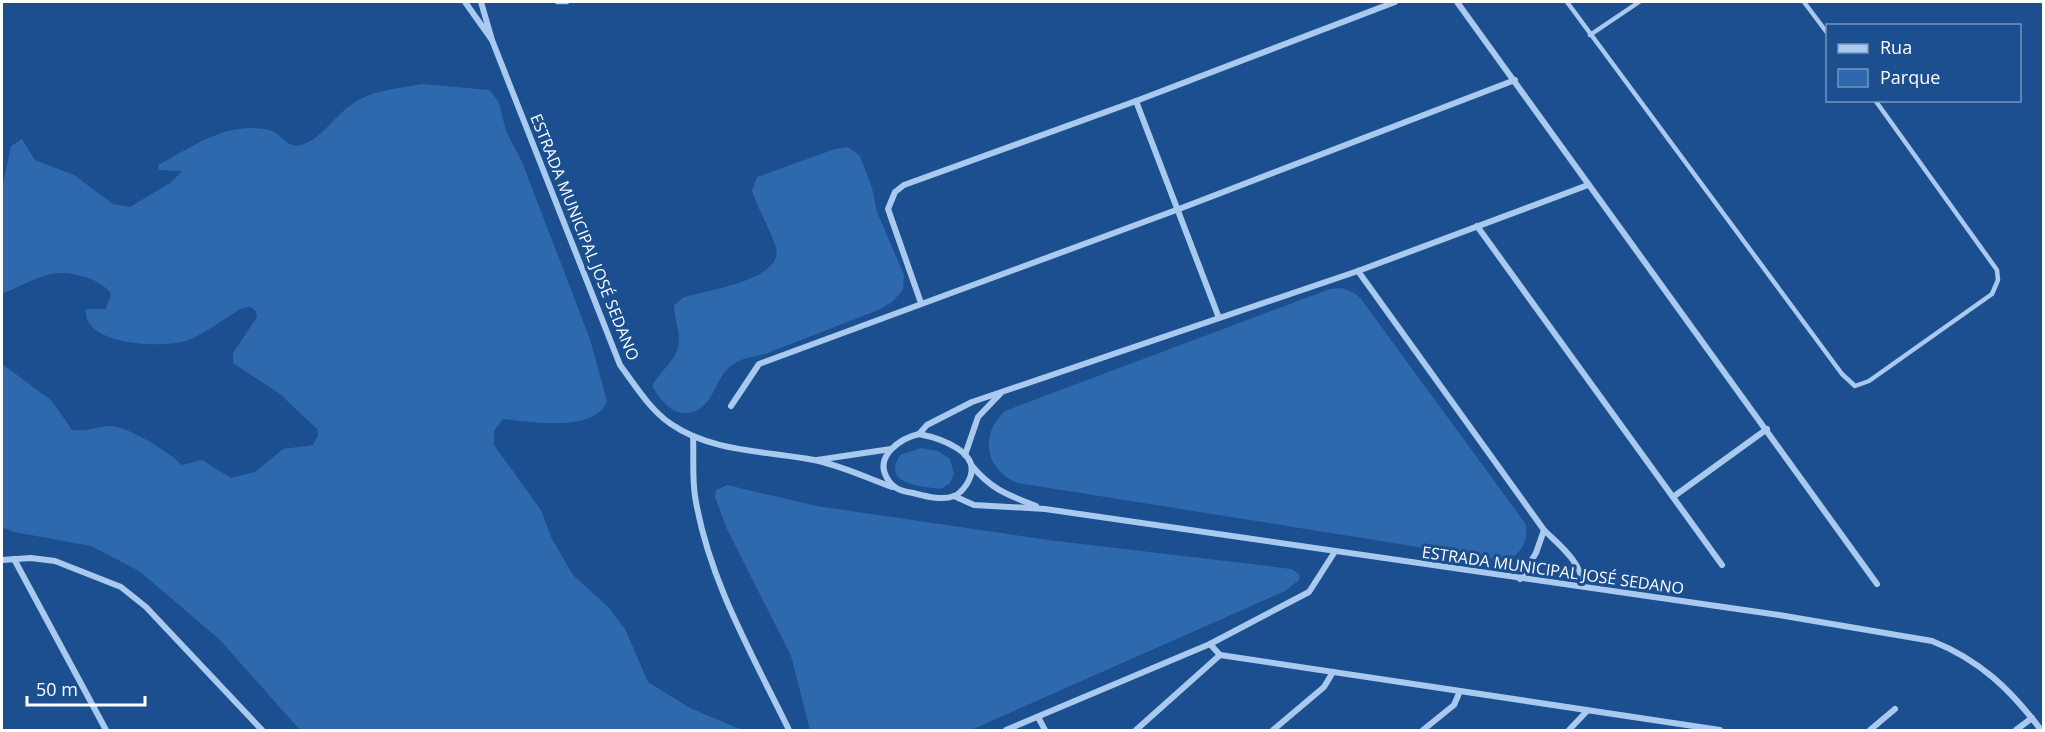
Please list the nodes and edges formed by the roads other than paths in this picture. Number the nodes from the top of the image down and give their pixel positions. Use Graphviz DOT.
graph roads {
  1 [pos="465,2"];
  2 [pos="481,2"];
  3 [pos="557,2"];
  4 [pos="567,2"];
  5 [pos="1395,2"];
  6 [pos="1457,2"];
  7 [pos="1567,2"];
  8 [pos="1639,2"];
  9 [pos="1804,2"];
  10 [pos="1826,33"];
  11 [pos="1590,35"];
  12 [pos="492,40"];
  13 [pos="1515,80"];
  14 [pos="1136,101"];
  15 [pos="1876,102"];
  16 [pos="1588,185"];
  17 [pos="1179,209"];
  18 [pos="1477,226"];
  19 [pos="1358,271"];
  20 [pos="921,303"];
  21 [pos="1219,318"];
  22 [pos="1000,393"];
  23 [pos="730,406"];
  24 [pos="1767,429"];
  25 [pos="919,434"];
  26 [pos="693,436"];
  27 [pos="891,449"];
  28 [pos="965,454"];
  29 [pos="816,460"];
  30 [pos="971,464"];
  31 [pos="892,486"];
  32 [pos="954,496"];
  33 [pos="1673,497"];
  34 [pos="1045,509"];
  35 [pos="1544,530"];
  36 [pos="1334,553"];
  37 [pos="14,559"];
  38 [pos="2,561"];
  39 [pos="1722,565"];
  40 [pos="1520,579"];
  41 [pos="1877,584"];
  42 [pos="1582,586"];
  43 [pos="1210,644"];
  44 [pos="1220,655"];
  45 [pos="1333,672"];
  46 [pos="1460,691"];
  47 [pos="1895,710"];
  48 [pos="1587,711"];
  49 [pos="1038,717"];
  50 [pos="2032,718"];
  51 [pos="106,730"];
  52 [pos="262,730"];
  53 [pos="789,730"];
  54 [pos="1006,730"];
  55 [pos="1045,730"];
  56 [pos="1136,730"];
  57 [pos="1273,730"];
  58 [pos="1423,730"];
  59 [pos="1569,730"];
  60 [pos="1709,730"];
  61 [pos="1720,730"];
  62 [pos="1870,730"];
  63 [pos="2016,730"];
  64 [pos="2041,730"];
  1 -- 12 [label="street, ESTRADA MUNICIPAL JOSÉ SEDANO"];
  2 -- 12 [label="street, ESTRADA MUNICIPAL JOSÉ SEDANO"];
  3 -- 4 [label="lane"];
  5 -- 14 [label="street"];
  6 -- 13 [label="street"];
  7 -- 11 [label="lane"];
  8 -- 11 [label="lane"];
  9 -- 10 [label="lane"];
  11 -- 15 [label="lane"];
  12 -- 26 [label="street, ESTRADA MUNICIPAL JOSÉ SEDANO"];
  13 -- 16 [label="street"];
  13 -- 17 [label="street"];
  14 -- 17 [label="street"];
  14 -- 20 [label="street"];
  16 -- 18 [label="street"];
  16 -- 24 [label="street"];
  17 -- 20 [label="street"];
  17 -- 21 [label="street"];
  18 -- 19 [label="street"];
  18 -- 33 [label="street"];
  19 -- 21 [label="street"];
  19 -- 35 [label="street"];
  20 -- 23 [label="street"];
  21 -- 22 [label="street"];
  22 -- 25 [label="street"];
  22 -- 28 [label="street"];
  24 -- 33 [label="street"];
  24 -- 41 [label="street"];
  25 -- 27 [label="street"];
  25 -- 28 [label="street"];
  26 -- 29 [label="street, ESTRADA MUNICIPAL JOSÉ SEDANO"];
  26 -- 53 [label="street"];
  27 -- 29 [label="street, ESTRADA MUNICIPAL JOSÉ SEDANO"];
  27 -- 31 [label="street"];
  28 -- 30 [label="street"];
  29 -- 31 [label="street, ESTRADA MUNICIPAL JOSÉ SEDANO"];
  30 -- 32 [label="street"];
  30 -- 34 [label="street, ESTRADA MUNICIPAL JOSÉ SEDANO"];
  31 -- 32 [label="street"];
  32 -- 34 [label="street, ESTRADA MUNICIPAL JOSÉ SEDANO"];
  33 -- 39 [label="street"];
  34 -- 36 [label="street, ESTRADA MUNICIPAL JOSÉ SEDANO"];
  35 -- 40 [label="street"];
  35 -- 42 [label="street"];
  36 -- 40 [label="street, ESTRADA MUNICIPAL JOSÉ SEDANO"];
  36 -- 43 [label="street"];
  37 -- 38 [label="street"];
  37 -- 51 [label="street"];
  37 -- 52 [label="street"];
  40 -- 42 [label="street, ESTRADA MUNICIPAL JOSÉ SEDANO"];
  42 -- 50 [label="street, ESTRADA MUNICIPAL JOSÉ SEDANO"];
  43 -- 44 [label="street"];
  43 -- 49 [label="street"];
  44 -- 45 [label="street"];
  44 -- 56 [label="street"];
  45 -- 46 [label="street"];
  45 -- 57 [label="street"];
  46 -- 48 [label="street"];
  46 -- 58 [label="street"];
  47 -- 62 [label="street"];
  48 -- 59 [label="street"];
  48 -- 60 [label="street"];
  49 -- 54 [label="street"];
  49 -- 55 [label="street"];
  50 -- 63 [label="street"];
  50 -- 64 [label="street, ESTRADA MUNICIPAL JOSÉ SEDANO"];
  60 -- 61 [label="street"];
}
